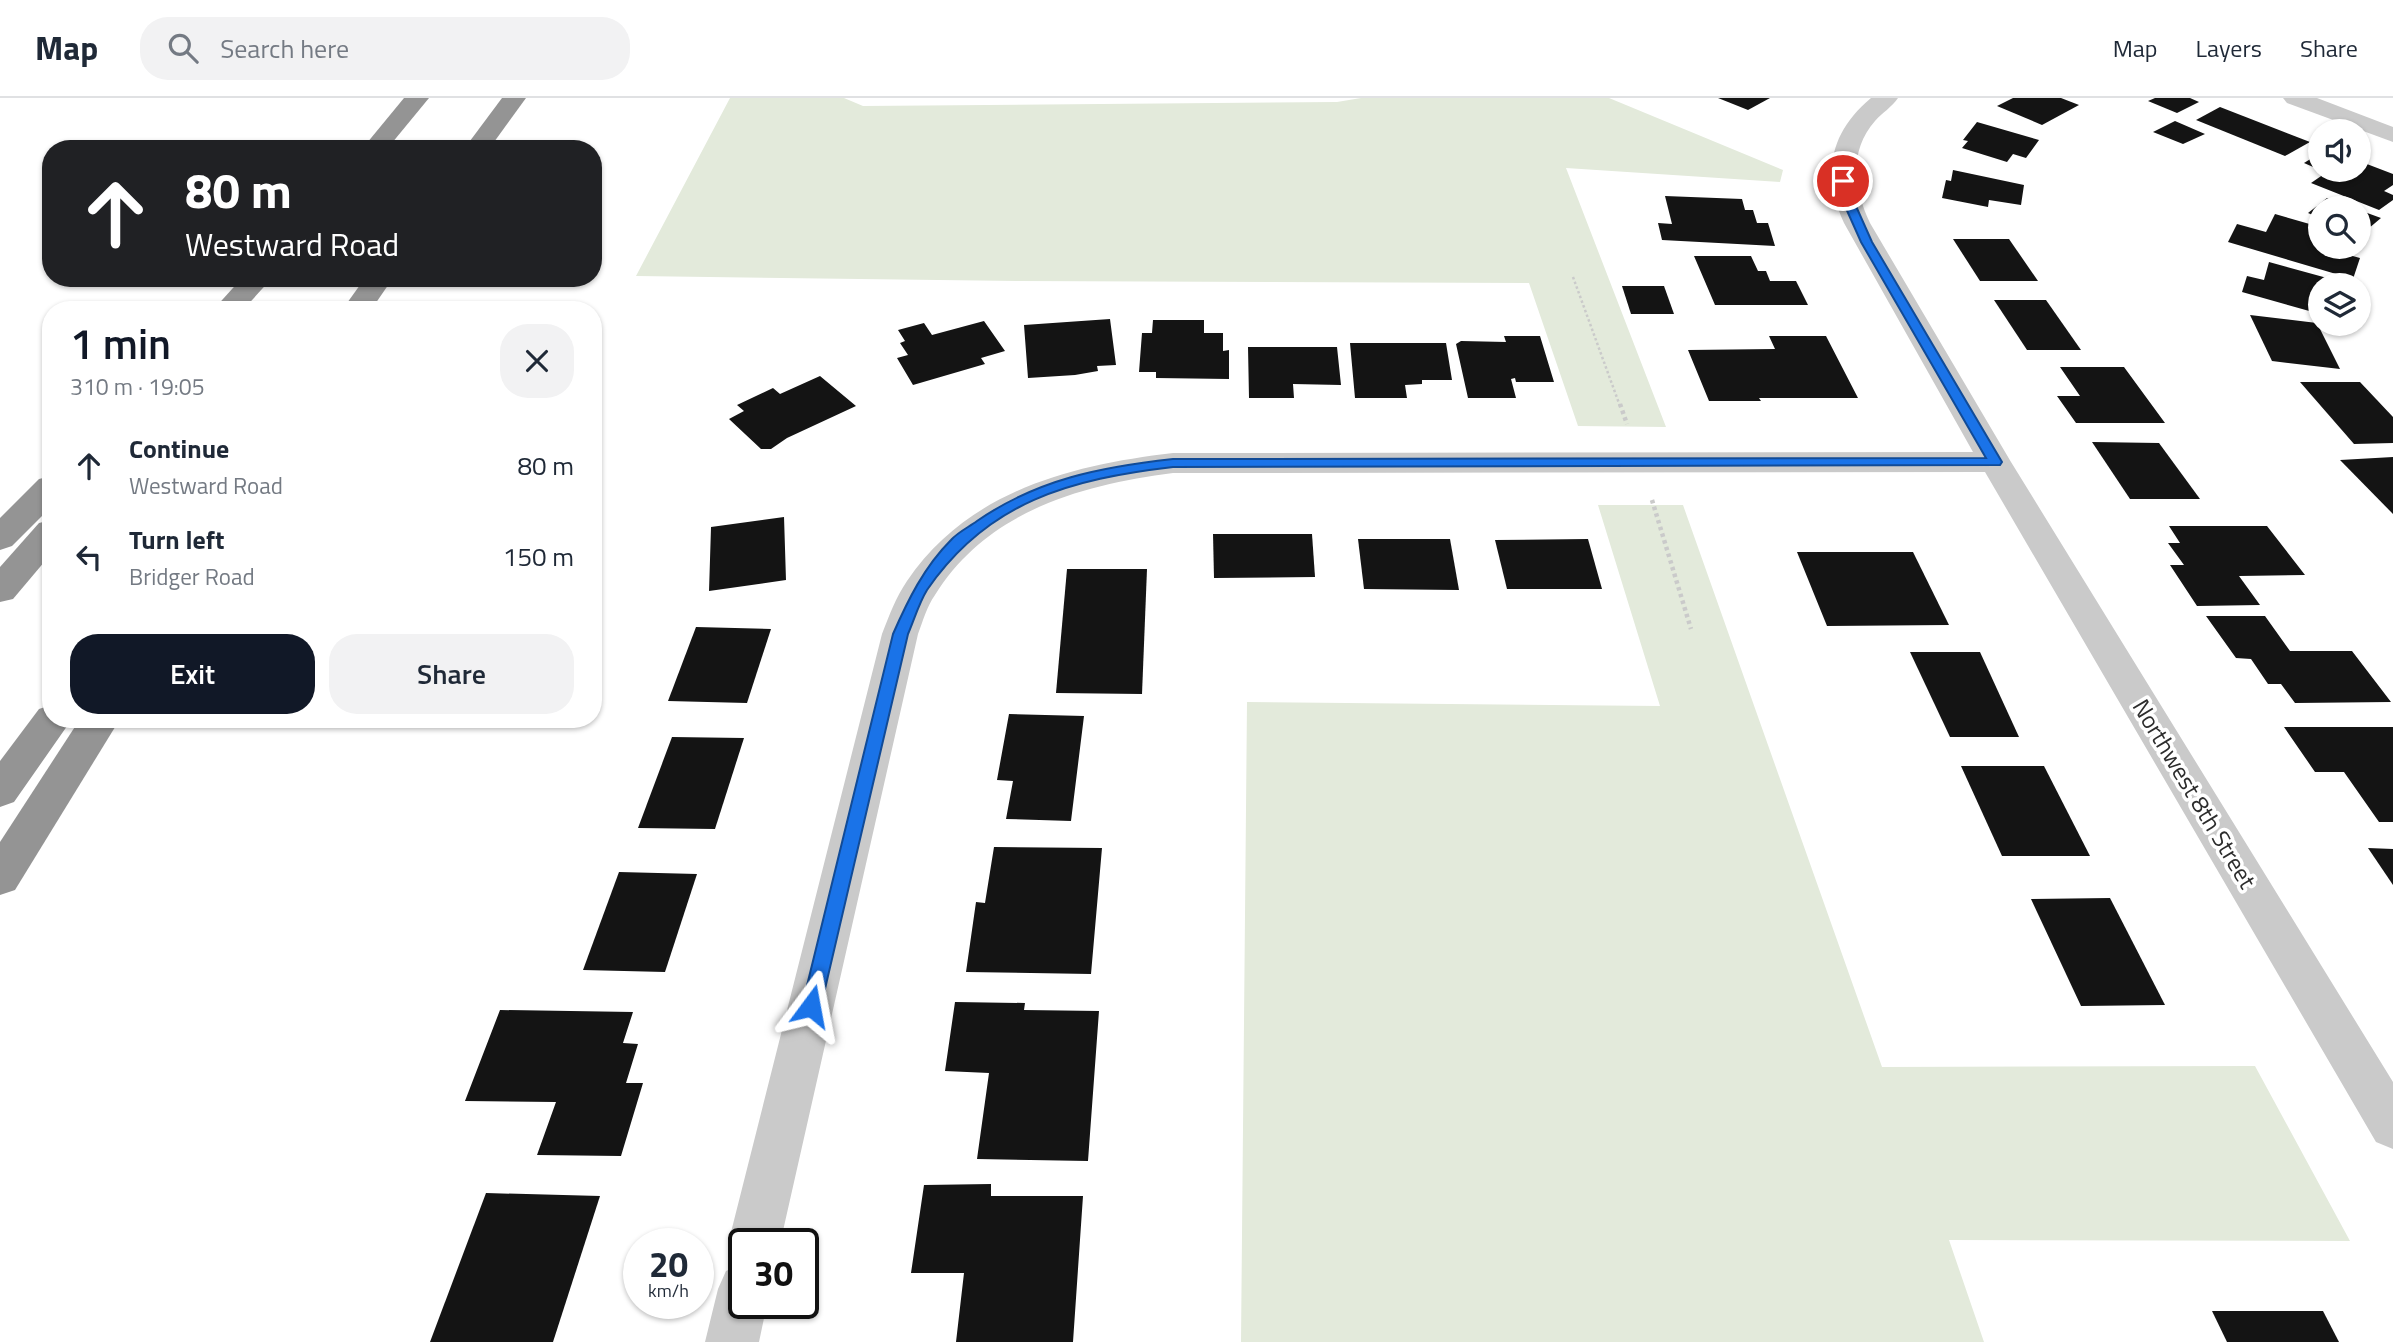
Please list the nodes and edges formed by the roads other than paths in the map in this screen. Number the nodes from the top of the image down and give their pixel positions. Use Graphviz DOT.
graph roads {
  1 [pos="417,98"];
  2 [pos="514,98"];
  3 [pos="1886,98"];
  4 [pos="2295,98"];
  5 [pos="2393,135"];
  6 [pos="382,140"];
  7 [pos="483,140"];
  8 [pos="249,287"];
  9 [pos="257,287"];
  10 [pos="374,287"];
  11 [pos="236,301"];
  12 [pos="246,301"];
  13 [pos="362,301"];
  14 [pos="1995,462"];
  15 [pos="42,495"];
  16 [pos="0,538"];
  17 [pos="42,541"];
  18 [pos="0,590"];
  19 [pos="46,728"];
  20 [pos="95,728"];
  21 [pos="0,791"];
  22 [pos="0,877"];
  23 [pos="2393,1126"];
  24 [pos="758,1228"];
  25 [pos="737,1319"];
  26 [pos="732,1342"];
  1 -- 6 [label="highway"];
  2 -- 7 [label="highway"];
  3 -- 14 [label="street, Northwest 8th Street"];
  4 -- 5 [label="street"];
  8 -- 11 [label="highway"];
  9 -- 12 [label="highway"];
  10 -- 13 [label="highway"];
  14 -- 23 [label="street, Northwest 8th Street"];
  14 -- 24 [label="street"];
  15 -- 16 [label="highway"];
  17 -- 18 [label="highway"];
  19 -- 21 [label="highway"];
  20 -- 22 [label="highway"];
  25 -- 26 [label="street"];
}
